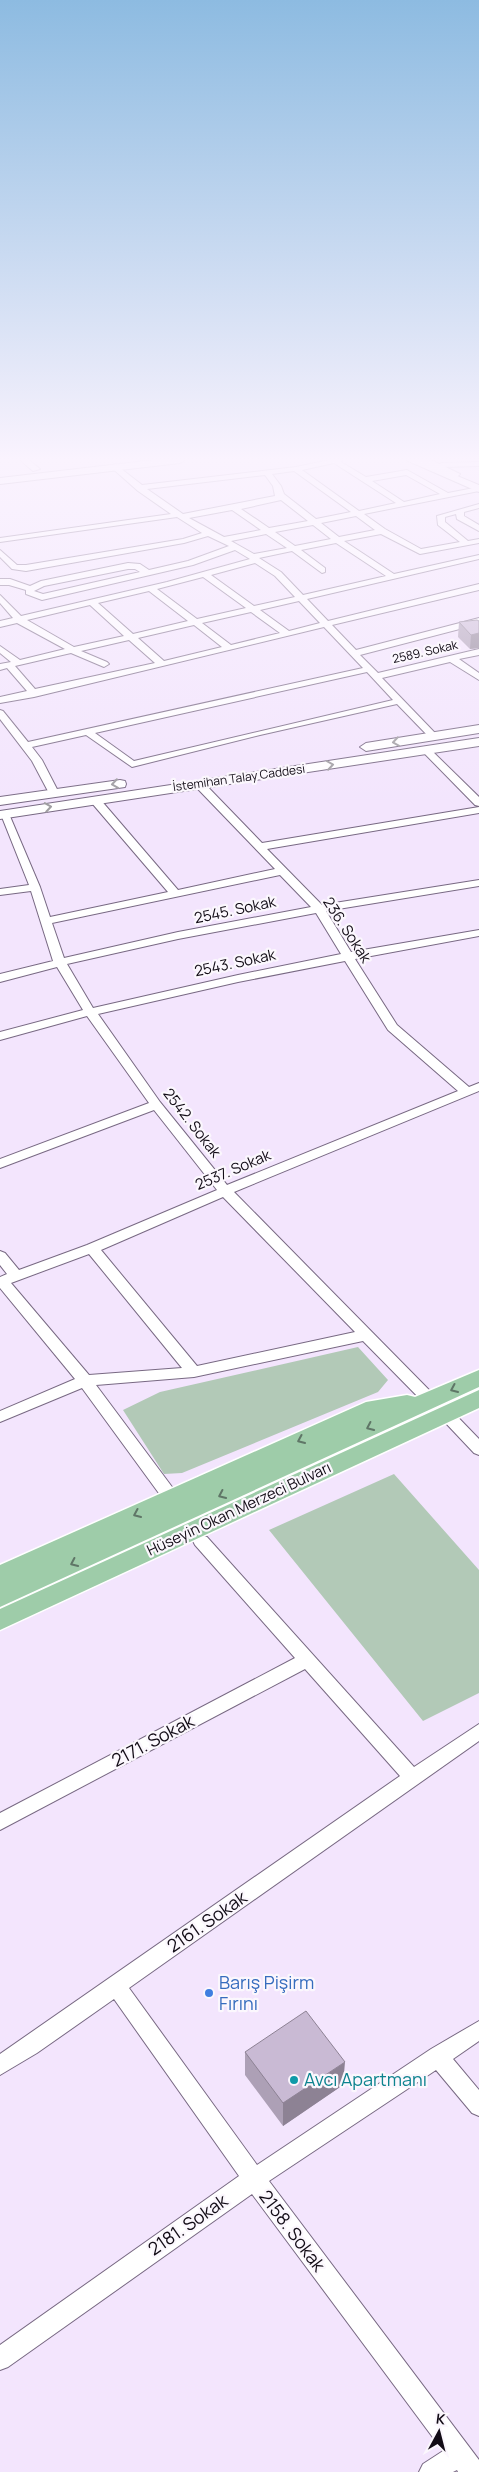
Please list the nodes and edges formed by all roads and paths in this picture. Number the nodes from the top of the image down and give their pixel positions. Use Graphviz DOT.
graph roads {
  1 [pos="12,575"];
  2 [pos="83,575"];
  3 [pos="138,575"];
  4 [pos="199,575"];
  5 [pos="206,575"];
  6 [pos="279,575"];
  7 [pos="391,575"];
  8 [pos="406,575"];
  9 [pos="395,578"];
  10 [pos="0,582"];
  11 [pos="10,582"];
  12 [pos="479,587"];
  13 [pos="150,588"];
  14 [pos="31,589"];
  15 [pos="0,598"];
  16 [pos="303,599"];
  17 [pos="92,602"];
  18 [pos="255,609"];
  19 [pos="19,620"];
  20 [pos="479,621"];
  21 [pos="197,622"];
  22 [pos="0,624"];
  23 [pos="329,624"];
  24 [pos="288,634"];
  25 [pos="133,636"];
  26 [pos="230,648"];
  27 [pos="0,649"];
  28 [pos="73,650"];
  29 [pos="479,652"];
  30 [pos="356,653"];
  31 [pos="452,659"];
  32 [pos="104,664"];
  33 [pos="162,664"];
  34 [pos="9,665"];
  35 [pos="373,673"];
  36 [pos="479,677"];
  37 [pos="34,694"];
  38 [pos="0,700"];
  39 [pos="398,701"];
  40 [pos="0,714"];
  41 [pos="479,729"];
  42 [pos="88,732"];
  43 [pos="433,736"];
  44 [pos="479,742"];
  45 [pos="27,745"];
  46 [pos="426,750"];
  47 [pos="199,784"];
  48 [pos="54,793"];
  49 [pos="95,800"];
  50 [pos="0,801"];
  51 [pos="479,803"];
  52 [pos="479,810"];
  53 [pos="2,815"];
  54 [pos="260,847"];
  55 [pos="283,871"];
  56 [pos="479,883"];
  57 [pos="35,887"];
  58 [pos="0,892"];
  59 [pos="175,894"];
  60 [pos="318,908"];
  61 [pos="47,921"];
  62 [pos="479,933"];
  63 [pos="346,956"];
  64 [pos="59,962"];
  65 [pos="0,978"];
  66 [pos="89,1010"];
  67 [pos="0,1036"];
  68 [pos="473,1089"];
  69 [pos="156,1105"];
  70 [pos="0,1164"];
  71 [pos="225,1191"];
  72 [pos="92,1248"];
  73 [pos="0,1256"];
  74 [pos="6,1280"];
  75 [pos="366,1336"];
  76 [pos="194,1372"];
  77 [pos="479,1378"];
  78 [pos="84,1381"];
  79 [pos="479,1398"];
  80 [pos="438,1406"];
  81 [pos="0,1417"];
  82 [pos="479,1449"];
  83 [pos="172,1499"];
  84 [pos="201,1541"];
  85 [pos="0,1576"];
  86 [pos="0,1597"];
  87 [pos="0,1620"];
  88 [pos="0,1636"];
  89 [pos="307,1660"];
  90 [pos="478,1733"];
  91 [pos="412,1776"];
  92 [pos="0,1822"];
  93 [pos="116,1986"];
  94 [pos="479,2030"];
  95 [pos="438,2056"];
  96 [pos="0,2065"];
  97 [pos="479,2106"];
  98 [pos="254,2178"];
  99 [pos="0,2359"];
  100 [pos="466,2464"];
  101 [pos="431,2472"];
  1 -- 11 [label="street"];
  2 -- 14 [label="street"];
  3 -- 14 [label="street"];
  4 -- 13 [label="street"];
  5 -- 18 [label="street"];
  6 -- 16 [label="street"];
  7 -- 9 [label="street"];
  8 -- 9 [label="street"];
  9 -- 16 [label="street"];
  10 -- 11 [label="street"];
  11 -- 14 [label="street"];
  12 -- 23 [label="street"];
  13 -- 17 [label="street"];
  13 -- 21 [label="street"];
  15 -- 19 [label="street"];
  16 -- 18 [label="street"];
  16 -- 23 [label="street"];
  17 -- 19 [label="street"];
  17 -- 25 [label="street"];
  18 -- 21 [label="street"];
  18 -- 24 [label="street"];
  19 -- 22 [label="street"];
  19 -- 28 [label="street"];
  20 -- 30 [label="street"];
  21 -- 25 [label="street"];
  21 -- 26 [label="street"];
  23 -- 24 [label="street"];
  23 -- 30 [label="street"];
  24 -- 26 [label="street"];
  25 -- 28 [label="street"];
  25 -- 33 [label="street"];
  26 -- 33 [label="street"];
  27 -- 34 [label="street"];
  28 -- 32 [label="street"];
  28 -- 34 [label="street"];
  29 -- 31 [label="street, 2589. Sokak"];
  30 -- 35 [label="street"];
  31 -- 35 [label="street, 2589. Sokak"];
  31 -- 36 [label="street"];
  33 -- 37 [label="street"];
  34 -- 37 [label="street"];
  35 -- 39 [label="street"];
  35 -- 42 [label="street, 2589. Sokak"];
  37 -- 38 [label="street"];
  39 -- 42 [label="street"];
  39 -- 43 [label="street"];
  40 -- 45 [label="street"];
  41 -- 43 [label="street, İstemihan Talay Caddesi"];
  42 -- 45 [label="street, 2589. Sokak"];
  43 -- 48 [label="street, İstemihan Talay Caddesi, one-way"];
  44 -- 46 [label="street, İstemihan Talay Caddesi"];
  45 -- 48 [label="street"];
  47 -- 46 [label="street, İstemihan Talay Caddesi, one-way"];
  46 -- 51 [label="street"];
  47 -- 49 [label="street, İstemihan Talay Caddesi"];
  47 -- 54 [label="street, 236. Sokak"];
  48 -- 50 [label="street, İstemihan Talay Caddesi"];
  53 -- 49 [label="street, İstemihan Talay Caddesi, one-way"];
  49 -- 59 [label="street"];
  52 -- 54 [label="street"];
  53 -- 57 [label="street, 2542. Sokak"];
  54 -- 55 [label="street, 236. Sokak"];
  55 -- 59 [label="street"];
  55 -- 60 [label="street, 236. Sokak"];
  56 -- 60 [label="street, 2545. Sokak"];
  57 -- 58 [label="street"];
  57 -- 61 [label="street, 2542. Sokak"];
  59 -- 61 [label="street"];
  60 -- 63 [label="street, 236. Sokak"];
  60 -- 64 [label="street, 2545. Sokak"];
  61 -- 64 [label="street, 2542. Sokak"];
  62 -- 63 [label="street, 2543. Sokak"];
  63 -- 66 [label="street, 2543. Sokak"];
  63 -- 68 [label="street, 236. Sokak"];
  64 -- 65 [label="street, 2545. Sokak"];
  64 -- 66 [label="street, 2542. Sokak"];
  66 -- 67 [label="street, 2543. Sokak"];
  66 -- 69 [label="street, 2542. Sokak"];
  68 -- 71 [label="street, 2537. Sokak"];
  69 -- 70 [label="street"];
  69 -- 71 [label="street, 2542. Sokak"];
  71 -- 72 [label="street, 2537. Sokak"];
  71 -- 75 [label="street, 2542. Sokak"];
  72 -- 74 [label="street, 2537. Sokak"];
  72 -- 76 [label="street"];
  73 -- 74 [label="street"];
  74 -- 78 [label="street"];
  75 -- 76 [label="street"];
  75 -- 80 [label="street, 2542. Sokak"];
  76 -- 78 [label="street"];
  77 -- 80 [label="main road, Hüseyin Okan Merzeci Bulvarı, one-way"];
  78 -- 81 [label="street"];
  78 -- 83 [label="street"];
  79 -- 80 [label="main road, Hüseyin Okan Merzeci Bulvarı"];
  80 -- 82 [label="street, 2542. Sokak"];
  80 -- 83 [label="main road, one-way"];
  80 -- 84 [label="main road"];
  80 -- 86 [label="main road, Hüseyin Okan Merzeci Bulvarı, one-way"];
  80 -- 87 [label="main road, Hüseyin Okan Merzeci Bulvarı"];
  83 -- 85 [label="main road, one-way"];
  84 -- 88 [label="main road"];
  84 -- 89 [label="street"];
  89 -- 91 [label="street"];
  89 -- 92 [label="street, 2171. Sokak"];
  90 -- 91 [label="street, 2161. Sokak"];
  91 -- 93 [label="street, 2161. Sokak"];
  93 -- 96 [label="street, 2161. Sokak"];
  93 -- 98 [label="street, 2158. Sokak"];
  94 -- 95 [label="street, 2181. Sokak"];
  95 -- 97 [label="street"];
  95 -- 98 [label="street, 2181. Sokak"];
  98 -- 99 [label="street, 2181. Sokak"];
  98 -- 100 [label="street, 2158. Sokak"];
  100 -- 101 [label="street"];
}
